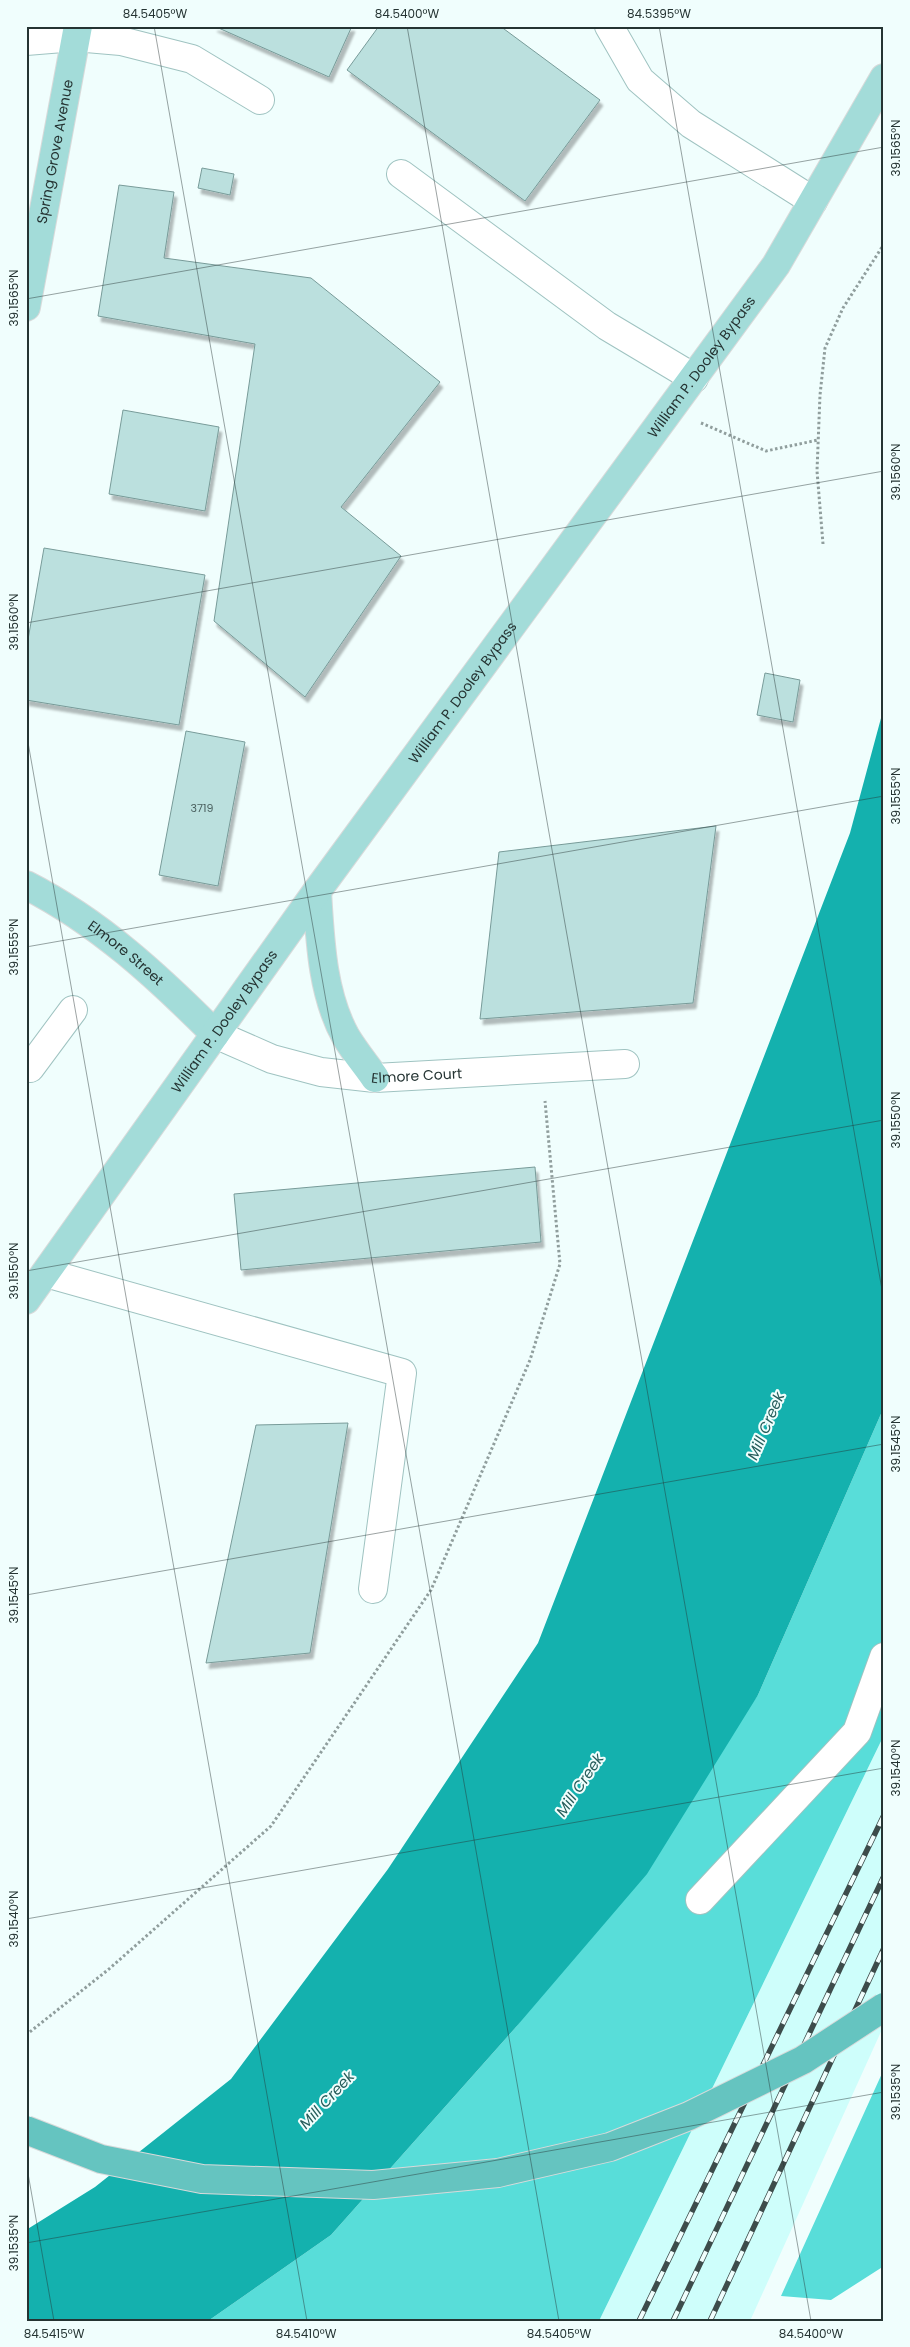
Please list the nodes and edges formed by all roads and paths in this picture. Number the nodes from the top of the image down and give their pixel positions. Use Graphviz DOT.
graph roads {
  1 [pos="609,26"];
  2 [pos="76,32"];
  3 [pos="26,41"];
  4 [pos="884,78"];
  5 [pos="260,100"];
  6 [pos="401,174"];
  7 [pos="813,201"];
  8 [pos="884,244"];
  9 [pos="26,307"];
  10 [pos="694,378"];
  11 [pos="670,410"];
  12 [pos="818,440"];
  13 [pos="823,544"];
  14 [pos="26,885"];
  15 [pos="317,891"];
  16 [pos="73,1010"];
  17 [pos="215,1034"];
  18 [pos="625,1064"];
  19 [pos="28,1069"];
  20 [pos="375,1078"];
  21 [pos="46,1273"];
  22 [pos="26,1300"];
  23 [pos="373,1589"];
  24 [pos="884,1657"];
  25 [pos="700,1900"];
  26 [pos="884,2007"];
  27 [pos="26,2130"];
  1 -- 7 [label="street"];
  2 -- 3 [label="street"];
  2 -- 5 [label="street"];
  2 -- 9 [label="main road, Spring Grove Avenue"];
  4 -- 7 [label="main road, William P. Dooley Bypass"];
  6 -- 10 [label="street"];
  7 -- 10 [label="main road, William P. Dooley Bypass"];
  8 -- 12 [label="path"];
  10 -- 11 [label="main road, William P. Dooley Bypass"];
  11 -- 12 [label="path"];
  11 -- 15 [label="main road, William P. Dooley Bypass"];
  12 -- 13 [label="path"];
  14 -- 17 [label="main road, Elmore Street"];
  15 -- 17 [label="main road, William P. Dooley Bypass"];
  15 -- 20 [label="main road"];
  16 -- 19 [label="street"];
  17 -- 20 [label="street, Elmore Court"];
  17 -- 21 [label="main road, William P. Dooley Bypass"];
  18 -- 20 [label="street, Elmore Court"];
  21 -- 22 [label="main road, William P. Dooley Bypass"];
  21 -- 23 [label="street"];
  24 -- 25 [label="street"];
  26 -- 27 [label="highway, bridge"];
}
